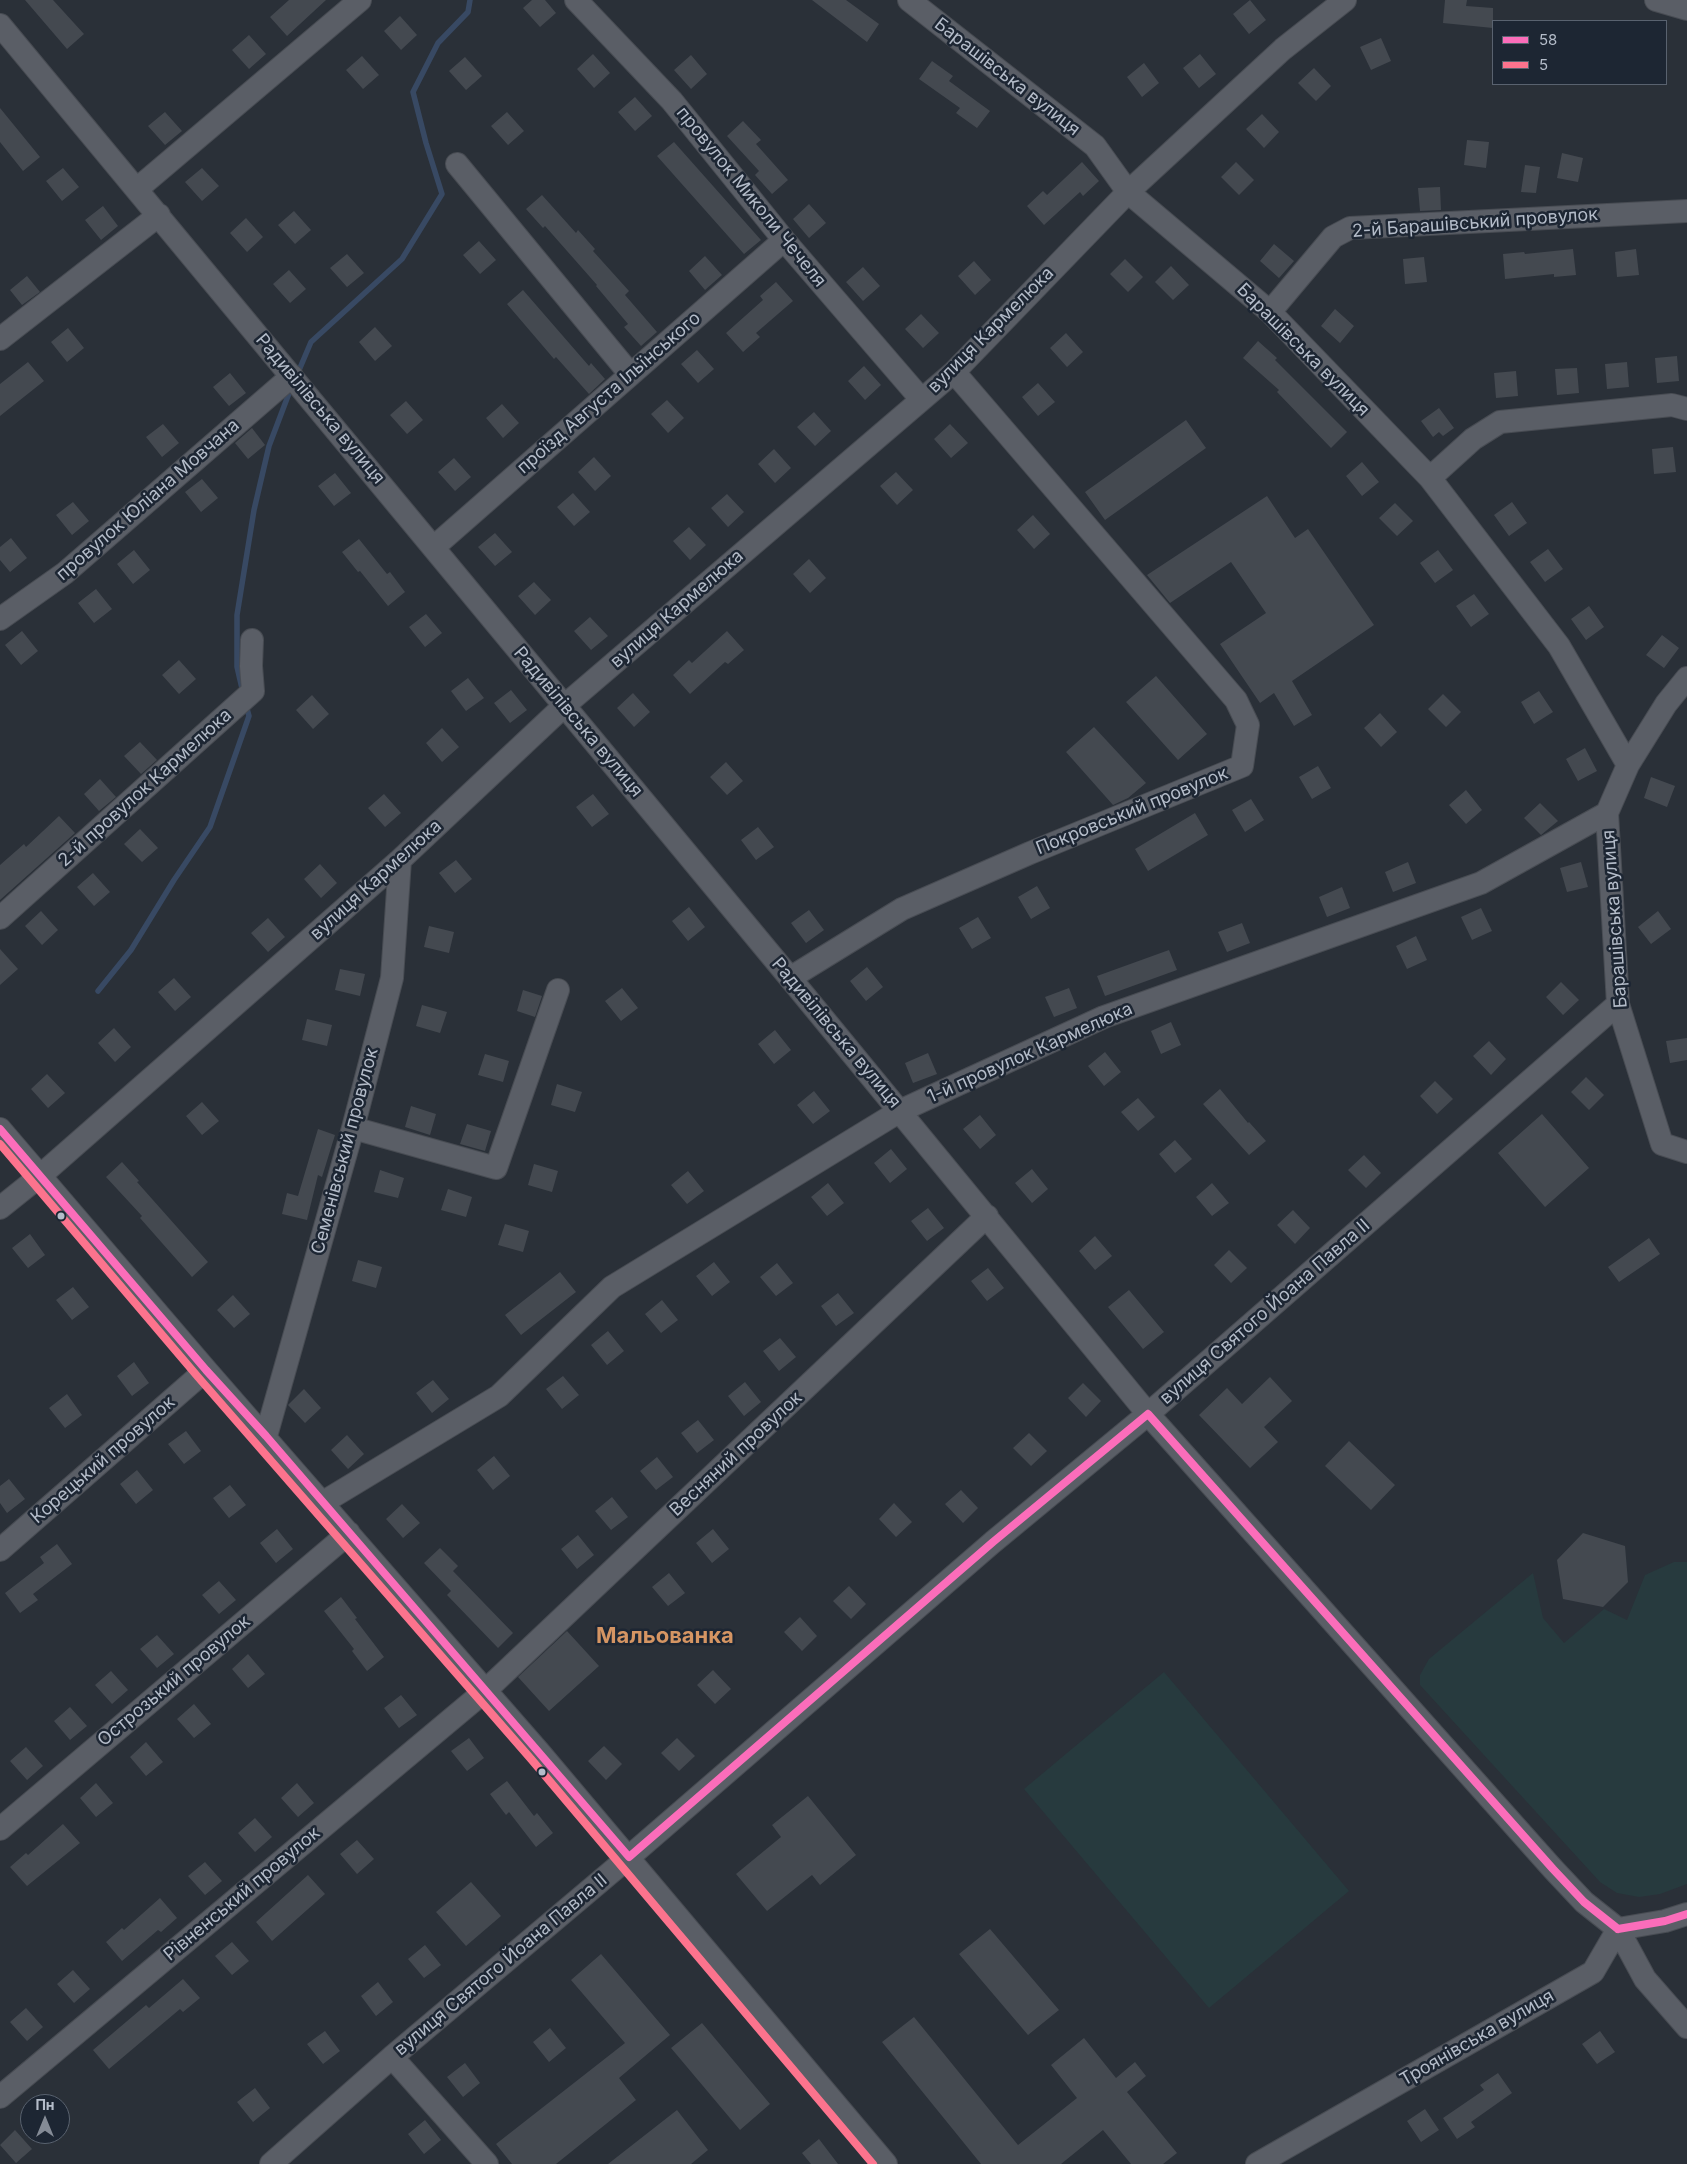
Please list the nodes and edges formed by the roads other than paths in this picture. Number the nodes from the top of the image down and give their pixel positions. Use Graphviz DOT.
graph roads {
  1 [pos="360,0"];
  2 [pos="576,0"];
  3 [pos="909,0"];
  4 [pos="1345,0"];
  5 [pos="1656,0"];
  6 [pos="1687,9"];
  7 [pos="3,35"];
  8 [pos="457,164"];
  9 [pos="137,189"];
  10 [pos="1128,192"];
  11 [pos="1687,211"];
  12 [pos="158,215"];
  13 [pos="784,240"];
  14 [pos="1270,312"];
  15 [pos="0,339"];
  16 [pos="954,372"];
  17 [pos="630,374"];
  18 [pos="292,376"];
  19 [pos="921,399"];
  20 [pos="1687,409"];
  21 [pos="1430,478"];
  22 [pos="434,547"];
  23 [pos="0,619"];
  24 [pos="252,640"];
  25 [pos="1687,678"];
  26 [pos="564,706"];
  27 [pos="1628,765"];
  28 [pos="1608,813"];
  29 [pos="400,860"];
  30 [pos="0,918"];
  31 [pos="790,978"];
  32 [pos="558,990"];
  33 [pos="1618,1004"];
  34 [pos="900,1111"];
  35 [pos="353,1128"];
  36 [pos="0,1129"];
  37 [pos="1687,1152"];
  38 [pos="40,1176"];
  39 [pos="0,1208"];
  40 [pos="987,1216"];
  41 [pos="206,1370"];
  42 [pos="1148,1414"];
  43 [pos="266,1436"];
  44 [pos="322,1503"];
  45 [pos="349,1533"];
  46 [pos="0,1550"];
  47 [pos="484,1692"];
  48 [pos="0,1829"];
  49 [pos="629,1857"];
  50 [pos="1687,1914"];
  51 [pos="1618,1928"];
  52 [pos="1687,2027"];
  53 [pos="392,2057"];
  54 [pos="0,2097"];
  55 [pos="271,2164"];
  56 [pos="487,2164"];
  57 [pos="886,2164"];
  58 [pos="1257,2164"];
  1 -- 9 [label="street"];
  2 -- 13 [label="street, провулок Миколи Чечеля"];
  3 -- 10 [label="street, Барашівська вулиця"];
  4 -- 10 [label="street, вулиця Кармелюка"];
  5 -- 6 [label="street"];
  7 -- 9 [label="street, Радивілівська вулиця"];
  8 -- 17 [label="street"];
  9 -- 12 [label="street, Радивілівська вулиця"];
  10 -- 14 [label="street, Барашівська вулиця"];
  10 -- 16 [label="street, вулиця Кармелюка"];
  11 -- 14 [label="street, 2-й Барашівський провулок"];
  12 -- 15 [label="street"];
  12 -- 18 [label="street, Радивілівська вулиця"];
  13 -- 17 [label="street, проїзд Августа Ільїнського"];
  13 -- 19 [label="street, провулок Миколи Чечеля"];
  14 -- 21 [label="street, Барашівська вулиця"];
  16 -- 19 [label="street, вулиця Кармелюка"];
  16 -- 31 [label="street, Покровський провулок"];
  17 -- 22 [label="street, проїзд Августа Ільїнського"];
  18 -- 22 [label="street, Радивілівська вулиця"];
  18 -- 23 [label="street, провулок Юліана Мовчана"];
  19 -- 26 [label="street, вулиця Кармелюка"];
  20 -- 21 [label="street"];
  21 -- 27 [label="street, Барашівська вулиця"];
  22 -- 26 [label="street, Радивілівська вулиця"];
  24 -- 30 [label="street, 2-й провулок Кармелюка"];
  25 -- 27 [label="street"];
  26 -- 29 [label="street, вулиця Кармелюка"];
  26 -- 31 [label="street, Радивілівська вулиця"];
  27 -- 28 [label="street"];
  28 -- 33 [label="street, Барашівська вулиця"];
  28 -- 34 [label="street, 1-й провулок Кармелюка"];
  29 -- 35 [label="street, Семенівський провулок"];
  29 -- 38 [label="street, вулиця Кармелюка"];
  31 -- 34 [label="street, Радивілівська вулиця"];
  32 -- 35 [label="street"];
  33 -- 37 [label="street, Барашівська вулиця"];
  33 -- 42 [label="street, вулиця Святого Йоана Павла II"];
  34 -- 40 [label="street, Радивілівська вулиця"];
  34 -- 44 [label="street, 1-й провулок Кармелюка"];
  35 -- 43 [label="street, Семенівський провулок"];
  36 -- 38 [label="street"];
  38 -- 39 [label="street, вулиця Кармелюка"];
  38 -- 41 [label="street"];
  40 -- 42 [label="street, Радивілівська вулиця"];
  40 -- 47 [label="street, Весняний провулок"];
  41 -- 43 [label="street"];
  41 -- 46 [label="street, Корецький провулок"];
  42 -- 49 [label="street, вулиця Святого Йоана Павла II"];
  42 -- 51 [label="street, Радивілівська вулиця"];
  43 -- 44 [label="street"];
  44 -- 45 [label="street"];
  45 -- 47 [label="street"];
  45 -- 48 [label="street, Острозький провулок"];
  47 -- 49 [label="street"];
  47 -- 54 [label="street, Рівненський провулок"];
  49 -- 53 [label="street, вулиця Святого Йоана Павла II"];
  49 -- 57 [label="street"];
  50 -- 51 [label="street"];
  51 -- 52 [label="street, Радивілівська вулиця"];
  51 -- 58 [label="street, Троянівська вулиця"];
  53 -- 55 [label="street, вулиця Святого Йоана Павла II"];
  53 -- 56 [label="street"];
}
